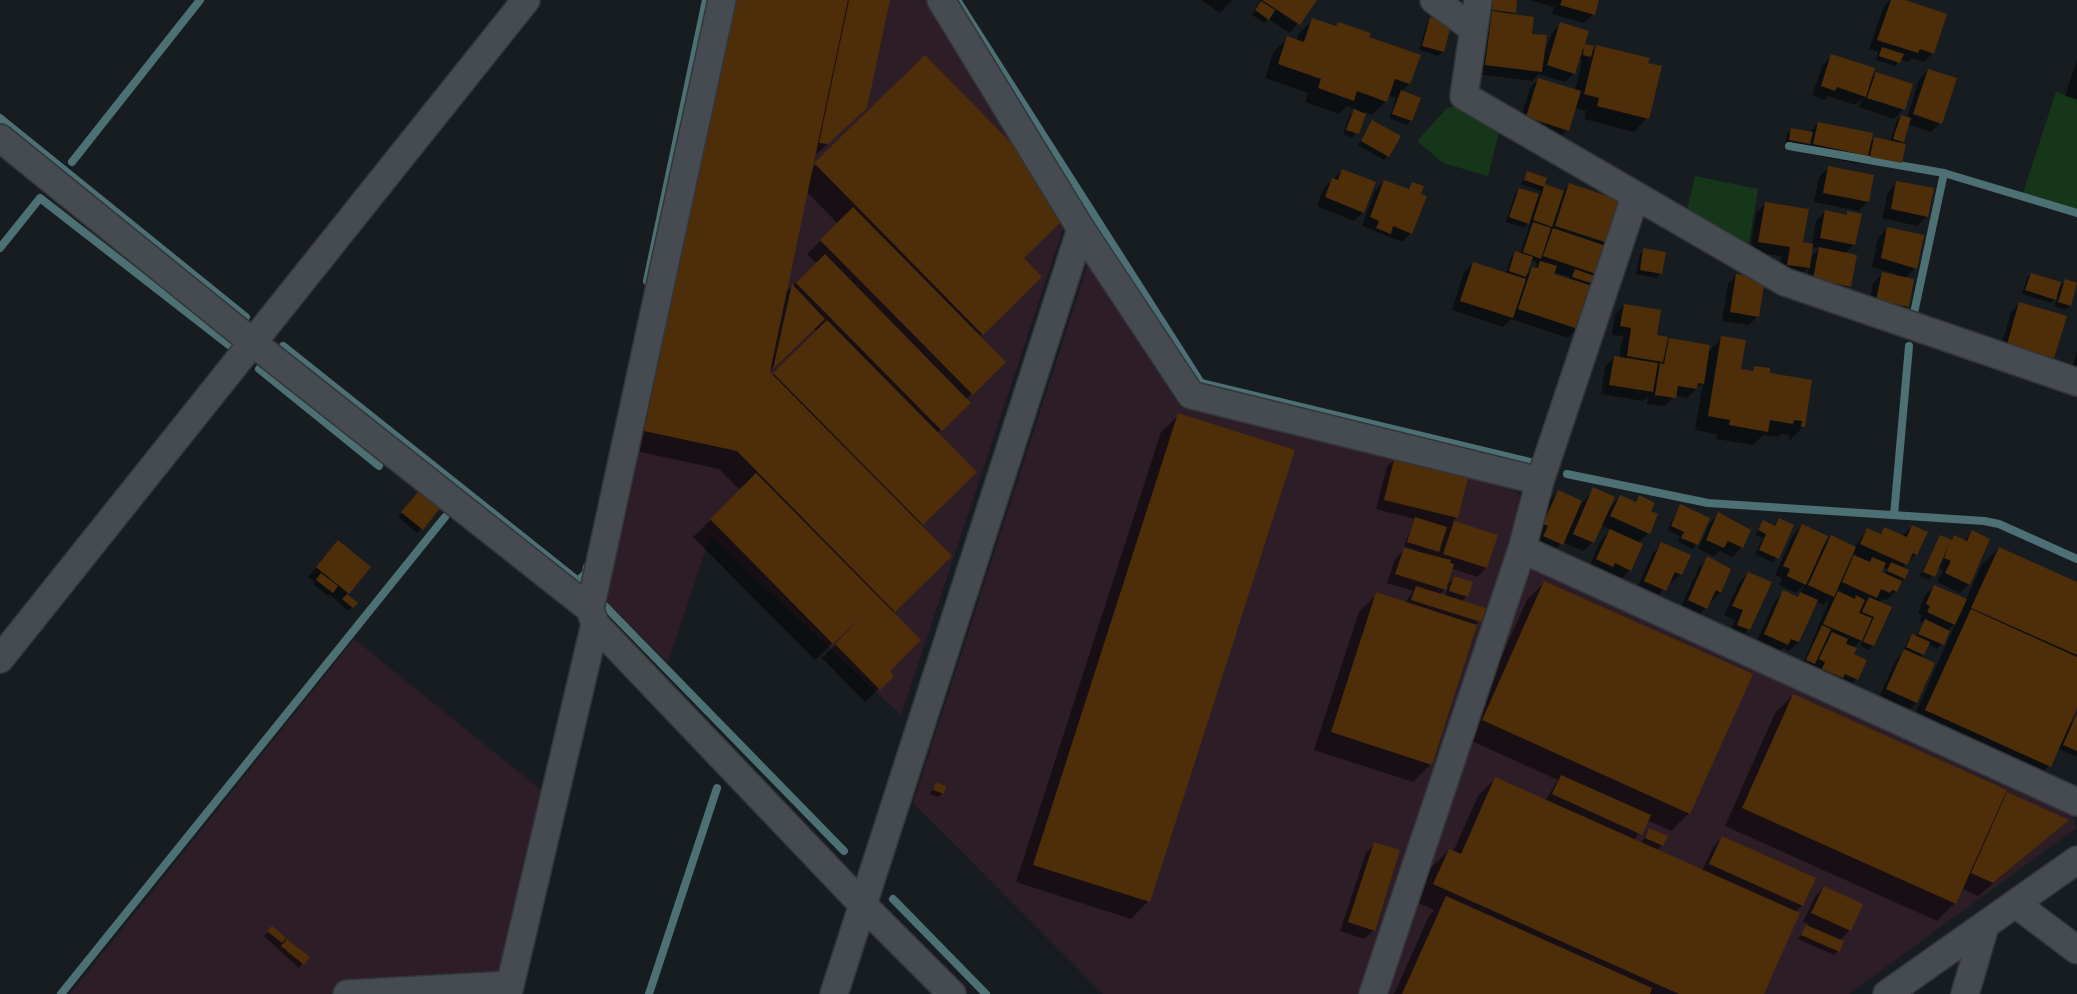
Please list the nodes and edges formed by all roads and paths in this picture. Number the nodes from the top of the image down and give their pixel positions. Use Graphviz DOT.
graph roads {
  1 [pos="526,0"];
  2 [pos="722,0"];
  3 [pos="941,0"];
  4 [pos="1434,0"];
  5 [pos="1478,0"];
  6 [pos="1472,27"];
  7 [pos="0,138"];
  8 [pos="1635,197"];
  9 [pos="1080,229"];
  10 [pos="252,342"];
  11 [pos="2077,382"];
  12 [pos="1540,480"];
  13 [pos="1522,549"];
  14 [pos="593,616"];
  15 [pos="0,659"];
  16 [pos="2077,802"];
  17 [pos="2077,860"];
  18 [pos="862,904"];
  19 [pos="2016,904"];
  20 [pos="1986,926"];
  21 [pos="2077,950"];
  22 [pos="509,990"];
  23 [pos="347,994"];
  24 [pos="834,994"];
  25 [pos="952,994"];
  26 [pos="1373,994"];
  27 [pos="1887,994"];
  28 [pos="1965,994"];
  1 -- 10 [label="street"];
  2 -- 14 [label="street"];
  3 -- 9 [label="street"];
  4 -- 6 [label="street"];
  5 -- 6 [label="street"];
  6 -- 8 [label="street"];
  7 -- 10 [label="street"];
  8 -- 11 [label="street"];
  8 -- 12 [label="street"];
  9 -- 12 [label="street"];
  9 -- 18 [label="street"];
  10 -- 14 [label="street"];
  10 -- 15 [label="street"];
  12 -- 13 [label="street"];
  13 -- 16 [label="street"];
  13 -- 26 [label="street"];
  14 -- 18 [label="street"];
  14 -- 22 [label="street"];
  17 -- 19 [label="street"];
  18 -- 24 [label="street"];
  18 -- 25 [label="street"];
  19 -- 20 [label="street"];
  19 -- 21 [label="street"];
  20 -- 27 [label="street"];
  20 -- 28 [label="street"];
  22 -- 23 [label="street"];
}
